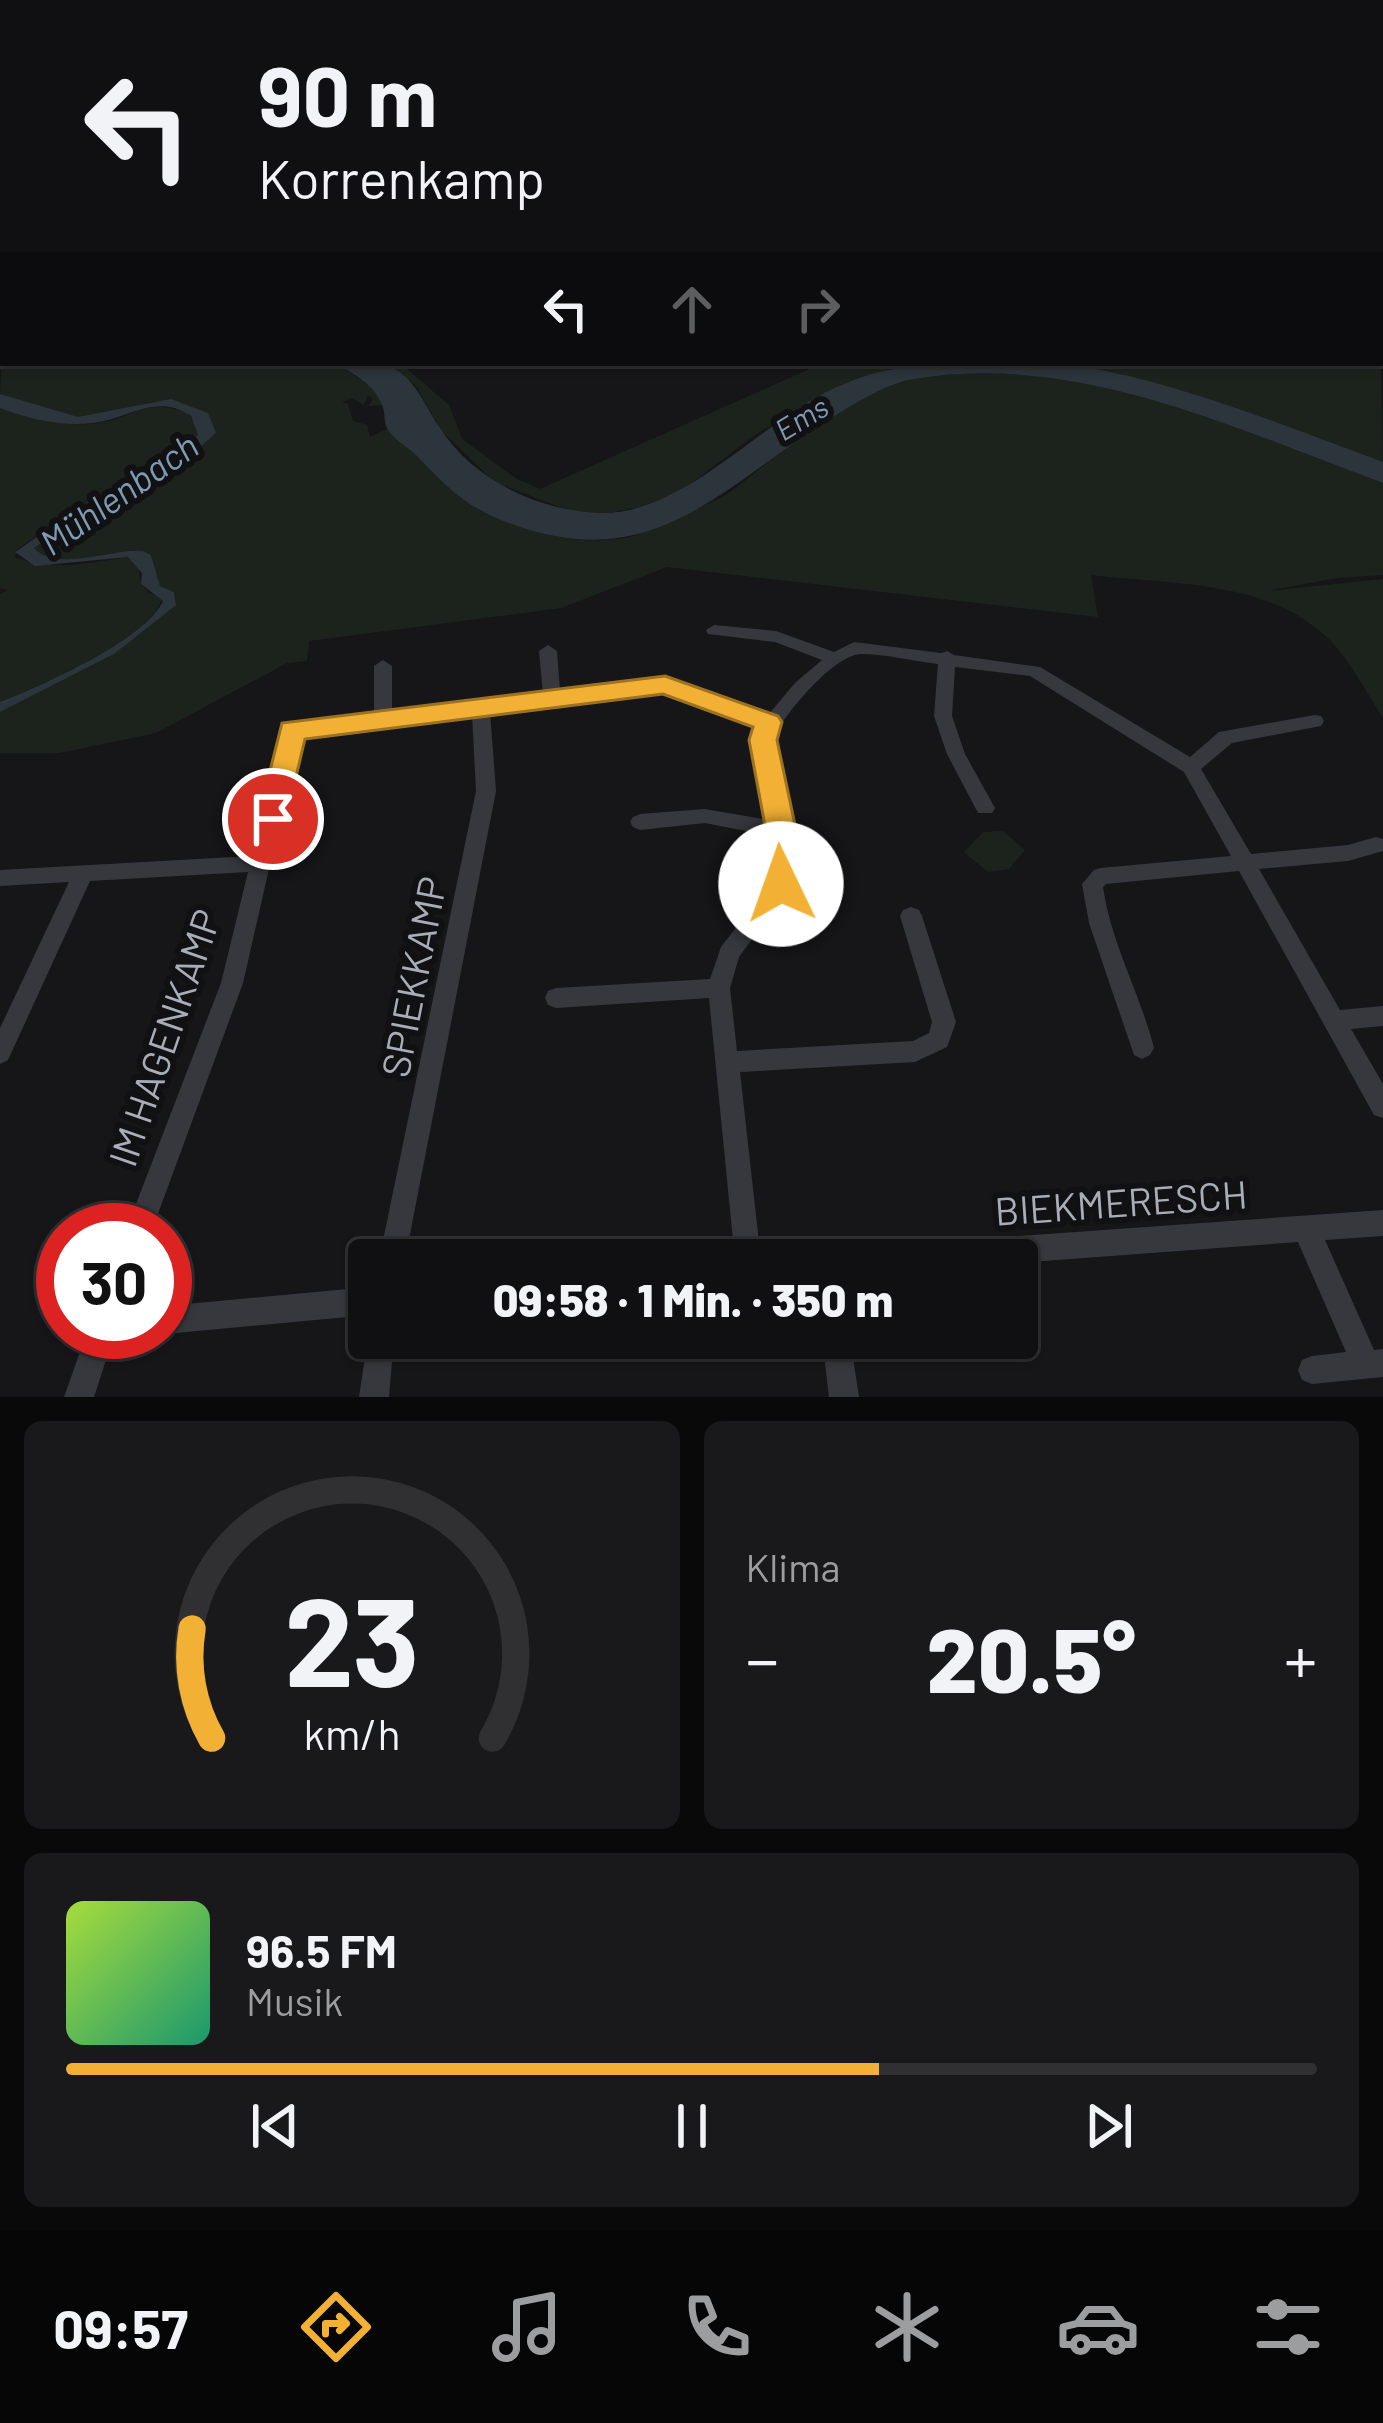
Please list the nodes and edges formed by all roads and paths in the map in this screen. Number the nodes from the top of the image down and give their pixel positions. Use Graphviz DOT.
graph roads {
  1 [pos="714,630"];
  2 [pos="548,651"];
  3 [pos="947,657"];
  4 [pos="834,659"];
  5 [pos="383,666"];
  6 [pos="552,697"];
  7 [pos="481,706"];
  8 [pos="383,719"];
  9 [pos="768,722"];
  10 [pos="1316,722"];
  11 [pos="1191,767"];
  12 [pos="985,808"];
  13 [pos="640,823"];
  14 [pos="778,829"];
  15 [pos="1376,845"];
  16 [pos="1246,861"];
  17 [pos="264,863"];
  18 [pos="83,874"];
  19 [pos="0,878"];
  20 [pos="911,916"];
  21 [pos="719,988"];
  22 [pos="556,998"];
  23 [pos="1383,1016"];
  24 [pos="1338,1020"];
  25 [pos="1142,1048"];
  26 [pos="0,1053"];
  27 [pos="727,1062"];
  28 [pos="1383,1107"];
  29 [pos="149,1203"];
  30 [pos="1383,1223"];
  31 [pos="1306,1229"];
  32 [pos="396,1239"];
  33 [pos="746,1239"];
  34 [pos="1038,1248"];
  35 [pos="348,1303"];
  36 [pos="192,1317"];
  37 [pos="92,1359"];
  38 [pos="378,1359"];
  39 [pos="839,1359"];
  40 [pos="1375,1364"];
  41 [pos="1312,1370"];
  42 [pos="79,1397"];
  43 [pos="374,1397"];
  44 [pos="844,1397"];
  1 -- 4 [label="street"];
  2 -- 6 [label="street"];
  3 -- 4 [label="street"];
  3 -- 11 [label="street"];
  3 -- 12 [label="street"];
  4 -- 9 [label="street"];
  5 -- 8 [label="street"];
  6 -- 7 [label="street"];
  6 -- 9 [label="street"];
  7 -- 8 [label="street"];
  7 -- 32 [label="street, SPIEKKAMP"];
  8 -- 17 [label="street, IM HAGENKAMP"];
  9 -- 14 [label="street"];
  10 -- 11 [label="street"];
  11 -- 16 [label="street"];
  13 -- 14 [label="street"];
  14 -- 21 [label="street"];
  15 -- 16 [label="street"];
  16 -- 24 [label="street"];
  16 -- 25 [label="street"];
  17 -- 18 [label="street"];
  17 -- 29 [label="street, IM HAGENKAMP"];
  18 -- 19 [label="street"];
  18 -- 26 [label="street"];
  20 -- 27 [label="street"];
  21 -- 22 [label="street"];
  21 -- 27 [label="street"];
  23 -- 24 [label="street"];
  24 -- 28 [label="street"];
  27 -- 33 [label="street"];
  30 -- 31 [label="street, BIEKMERESCH"];
  31 -- 34 [label="street, BIEKMERESCH"];
  31 -- 40 [label="street"];
  35 -- 36 [label="street"];
  37 -- 42 [label="street"];
  38 -- 43 [label="street"];
  39 -- 44 [label="street"];
  40 -- 41 [label="street"];
}
